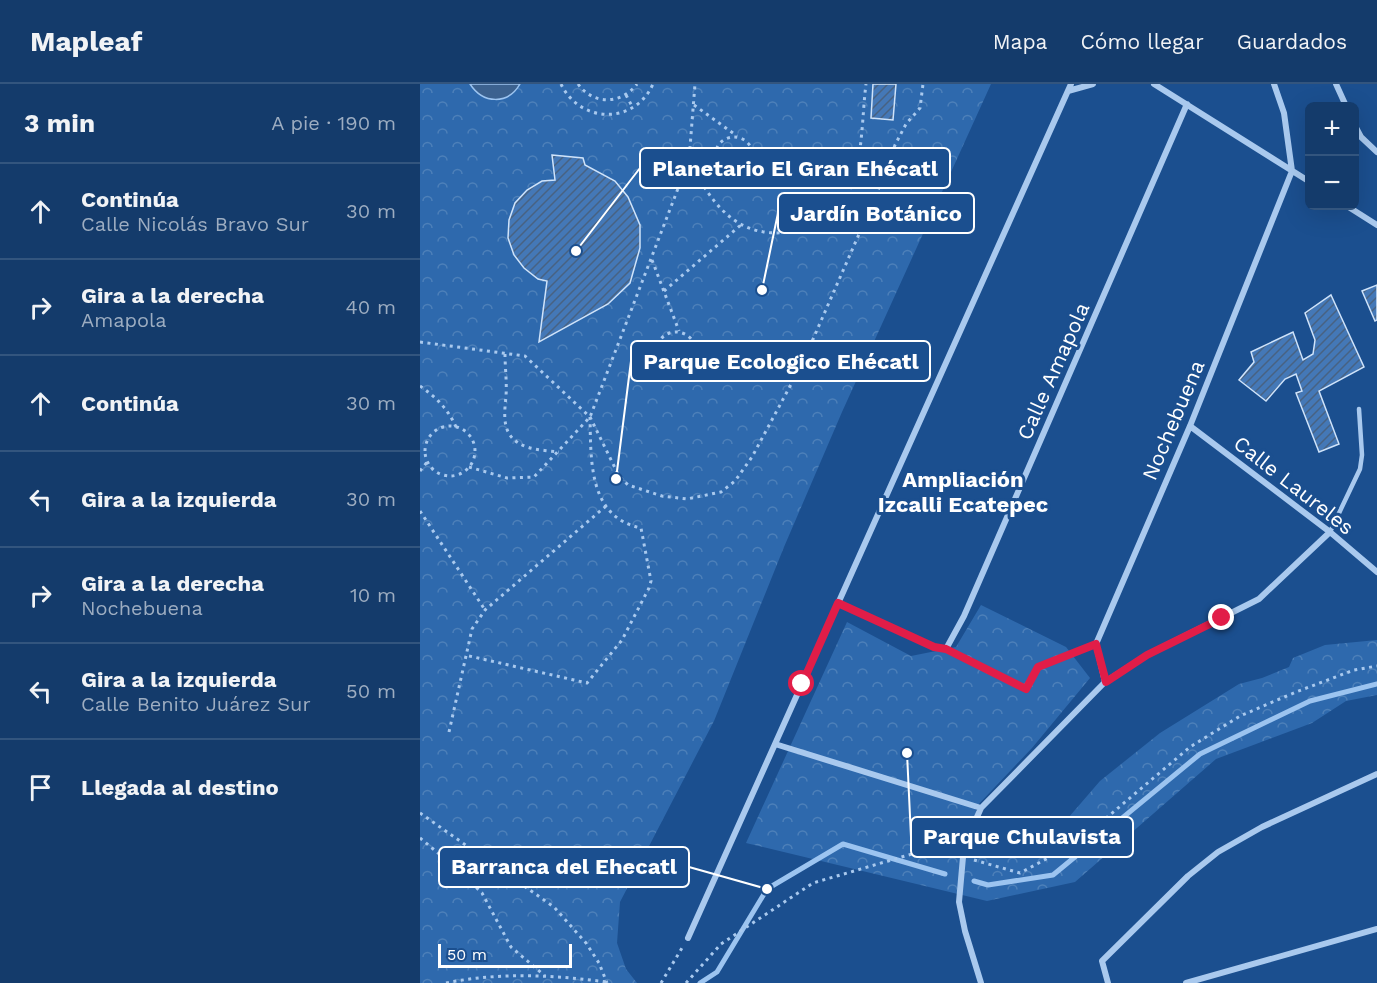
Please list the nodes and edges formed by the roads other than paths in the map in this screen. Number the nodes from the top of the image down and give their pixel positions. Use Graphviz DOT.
graph roads {
  1 [pos="1071,84"];
  2 [pos="1093,84"];
  3 [pos="1274,84"];
  4 [pos="1336,84"];
  5 [pos="1158,85"];
  6 [pos="1068,91"];
  7 [pos="1344,102"];
  8 [pos="1187,104"];
  9 [pos="1359,133"];
  10 [pos="1377,152"];
  11 [pos="1292,171"];
  12 [pos="1305,179"];
  13 [pos="1353,210"];
  14 [pos="1377,225"];
  15 [pos="1359,409"];
  16 [pos="1190,426"];
  17 [pos="1330,532"];
  18 [pos="1377,572"];
  19 [pos="838,603"];
  20 [pos="1106,682"];
  21 [pos="775,744"];
  22 [pos="1377,774"];
  23 [pos="981,808"];
  24 [pos="1377,929"];
  25 [pos="688,938"];
  26 [pos="981,983"];
  27 [pos="1108,983"];
  28 [pos="1186,983"];
  1 -- 6 [label="street"];
  2 -- 6 [label="street"];
  3 -- 11 [label="street"];
  4 -- 7 [label="street"];
  5 -- 8 [label="street"];
  6 -- 19 [label="street"];
  8 -- 11 [label="street"];
  8 -- 19 [label="street, Calle Amapola"];
  9 -- 10 [label="street"];
  11 -- 12 [label="street"];
  11 -- 16 [label="street, Nochebuena"];
  13 -- 14 [label="street"];
  15 -- 17 [label="lane"];
  16 -- 17 [label="street, Calle Laureles"];
  16 -- 20 [label="street, Nochebuena"];
  17 -- 18 [label="street, Calle Laureles"];
  17 -- 20 [label="street"];
  19 -- 21 [label="street"];
  20 -- 23 [label="street"];
  21 -- 23 [label="street"];
  21 -- 25 [label="street"];
  22 -- 27 [label="street"];
  23 -- 26 [label="street"];
  24 -- 28 [label="street"];
}
